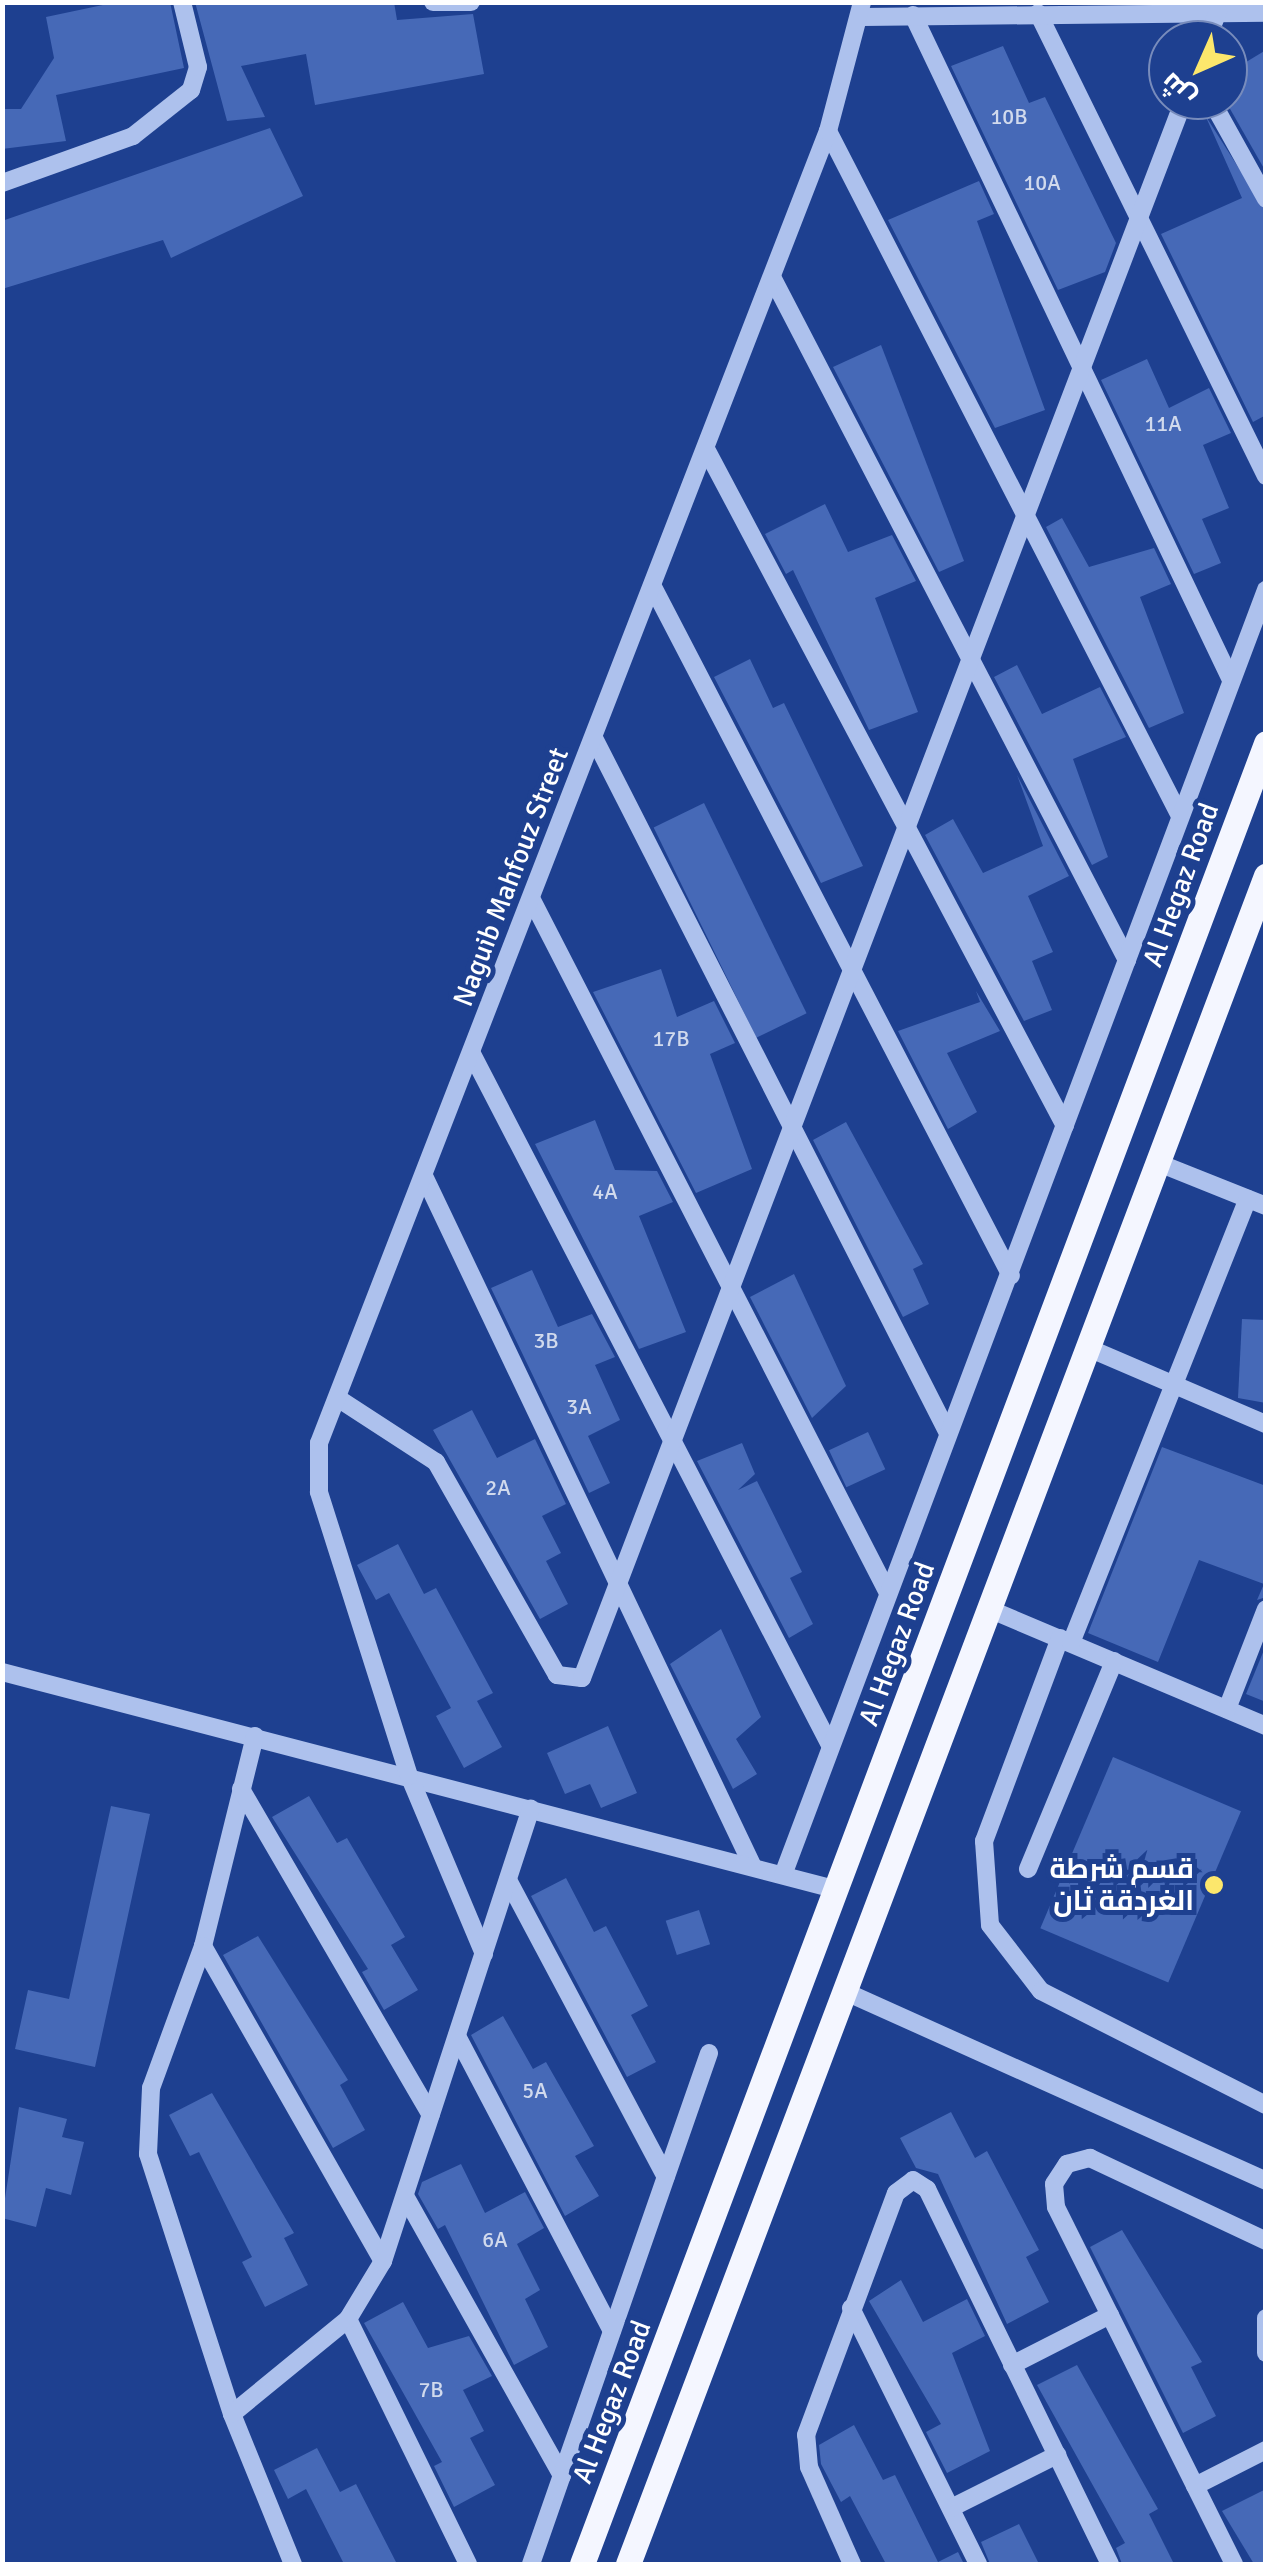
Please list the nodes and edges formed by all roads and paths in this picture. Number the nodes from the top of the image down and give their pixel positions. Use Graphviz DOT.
graph roads {
  1 [pos="182,2"];
  2 [pos="433,2"];
  3 [pos="471,2"];
  4 [pos="862,10"];
  5 [pos="1218,11"];
  6 [pos="1038,13"];
  7 [pos="1266,13"];
  8 [pos="914,15"];
  9 [pos="1215,20"];
  10 [pos="1176,120"];
  11 [pos="1222,120"];
  12 [pos="828,131"];
  13 [pos="2,182"];
  14 [pos="1266,198"];
  15 [pos="1138,220"];
  16 [pos="772,277"];
  17 [pos="1081,372"];
  18 [pos="706,449"];
  19 [pos="1266,476"];
  20 [pos="1026,516"];
  21 [pos="652,587"];
  22 [pos="1266,590"];
  23 [pos="972,660"];
  24 [pos="1231,680"];
  25 [pos="594,738"];
  26 [pos="1266,744"];
  27 [pos="1180,814"];
  28 [pos="908,828"];
  29 [pos="1266,876"];
  30 [pos="532,900"];
  31 [pos="1127,960"];
  32 [pos="853,974"];
  33 [pos="472,1054"];
  34 [pos="1064,1126"];
  35 [pos="795,1128"];
  36 [pos="1156,1162"];
  37 [pos="424,1178"];
  38 [pos="1257,1203"];
  39 [pos="1011,1276"];
  40 [pos="733,1291"];
  41 [pos="1086,1347"];
  42 [pos="1174,1386"];
  43 [pos="340,1399"];
  44 [pos="1266,1424"];
  45 [pos="948,1433"];
  46 [pos="675,1443"];
  47 [pos="620,1589"];
  48 [pos="888,1593"];
  49 [pos="989,1609"];
  50 [pos="1266,1610"];
  51 [pos="1066,1640"];
  52 [pos="1114,1661"];
  53 [pos="2,1672"];
  54 [pos="1227,1709"];
  55 [pos="1266,1726"];
  56 [pos="254,1736"];
  57 [pos="830,1745"];
  58 [pos="409,1776"];
  59 [pos="241,1789"];
  60 [pos="532,1809"];
  61 [pos="752,1867"];
  62 [pos="1028,1869"];
  63 [pos="783,1875"];
  64 [pos="508,1880"];
  65 [pos="838,1890"];
  66 [pos="203,1946"];
  67 [pos="484,1954"];
  68 [pos="846,1992"];
  69 [pos="457,2036"];
  70 [pos="709,2053"];
  71 [pos="1266,2105"];
  72 [pos="431,2115"];
  73 [pos="666,2177"];
  74 [pos="1266,2181"];
  75 [pos="405,2196"];
  76 [pos="1266,2241"];
  77 [pos="383,2261"];
  78 [pos="851,2308"];
  79 [pos="1110,2316"];
  80 [pos="1266,2318"];
  81 [pos="348,2319"];
  82 [pos="612,2331"];
  83 [pos="1266,2353"];
  84 [pos="1012,2365"];
  85 [pos="232,2414"];
  86 [pos="1266,2450"];
  87 [pos="1056,2456"];
  88 [pos="562,2476"];
  89 [pos="1195,2486"];
  90 [pos="950,2508"];
  91 [pos="293,2564"];
  92 [pos="468,2564"];
  93 [pos="531,2564"];
  94 [pos="582,2564"];
  95 [pos="628,2564"];
  96 [pos="852,2564"];
  97 [pos="978,2564"];
  98 [pos="1110,2564"];
  99 [pos="1234,2564"];
  1 -- 13 [label="street"];
  2 -- 3 [label="street"];
  4 -- 8 [label="street"];
  4 -- 12 [label="street, Naguib Mahfouz Street"];
  5 -- 6 [label="street"];
  5 -- 7 [label="street"];
  5 -- 9 [label="street"];
  6 -- 8 [label="street"];
  6 -- 15 [label="street"];
  8 -- 17 [label="street"];
  10 -- 15 [label="street"];
  11 -- 14 [label="street"];
  12 -- 16 [label="street, Naguib Mahfouz Street"];
  12 -- 20 [label="street"];
  15 -- 17 [label="street"];
  15 -- 19 [label="street"];
  16 -- 18 [label="street, Naguib Mahfouz Street"];
  16 -- 23 [label="street"];
  17 -- 20 [label="street"];
  17 -- 24 [label="street"];
  18 -- 21 [label="street, Naguib Mahfouz Street"];
  18 -- 28 [label="street"];
  20 -- 23 [label="street"];
  20 -- 27 [label="street"];
  21 -- 25 [label="street, Naguib Mahfouz Street"];
  21 -- 32 [label="street"];
  22 -- 24 [label="street"];
  23 -- 28 [label="street"];
  23 -- 31 [label="street"];
  24 -- 27 [label="street"];
  25 -- 30 [label="street, Naguib Mahfouz Street"];
  25 -- 35 [label="street"];
  26 -- 65 [label="main road, Al Hegaz Road"];
  27 -- 31 [label="street"];
  28 -- 32 [label="street"];
  28 -- 34 [label="street"];
  29 -- 36 [label="main road"];
  30 -- 33 [label="street, Naguib Mahfouz Street"];
  30 -- 40 [label="street"];
  31 -- 34 [label="street"];
  32 -- 35 [label="street"];
  32 -- 39 [label="street"];
  33 -- 37 [label="street, Naguib Mahfouz Street"];
  33 -- 46 [label="street"];
  34 -- 39 [label="street"];
  35 -- 40 [label="street"];
  35 -- 45 [label="street"];
  36 -- 38 [label="street"];
  36 -- 41 [label="main road"];
  37 -- 43 [label="street, Naguib Mahfouz Street"];
  37 -- 47 [label="street"];
  38 -- 42 [label="street"];
  39 -- 45 [label="street"];
  40 -- 46 [label="street"];
  40 -- 48 [label="street"];
  41 -- 42 [label="street"];
  41 -- 49 [label="main road"];
  42 -- 44 [label="street"];
  42 -- 51 [label="street"];
  43 -- 47 [label="street"];
  43 -- 58 [label="street, Naguib Mahfouz Street"];
  45 -- 48 [label="street"];
  46 -- 47 [label="street"];
  46 -- 57 [label="street"];
  47 -- 61 [label="street"];
  48 -- 57 [label="street"];
  49 -- 51 [label="street"];
  49 -- 68 [label="main road"];
  50 -- 54 [label="street"];
  51 -- 52 [label="street"];
  51 -- 71 [label="street"];
  52 -- 54 [label="street"];
  52 -- 62 [label="street"];
  53 -- 56 [label="street"];
  54 -- 55 [label="street"];
  56 -- 58 [label="street"];
  56 -- 59 [label="street"];
  57 -- 63 [label="street"];
  58 -- 60 [label="street"];
  58 -- 67 [label="street, Naguib Mahfouz Street"];
  59 -- 66 [label="street"];
  59 -- 72 [label="street"];
  60 -- 61 [label="street"];
  60 -- 64 [label="street"];
  61 -- 63 [label="street"];
  63 -- 65 [label="street"];
  64 -- 67 [label="street"];
  64 -- 73 [label="street"];
  65 -- 94 [label="main road, Al Hegaz Road"];
  66 -- 77 [label="street"];
  66 -- 85 [label="street"];
  67 -- 69 [label="street"];
  68 -- 74 [label="street"];
  68 -- 95 [label="main road"];
  69 -- 72 [label="street"];
  69 -- 82 [label="street"];
  70 -- 73 [label="street"];
  72 -- 75 [label="street"];
  73 -- 82 [label="street"];
  75 -- 77 [label="street"];
  75 -- 88 [label="street"];
  76 -- 79 [label="street"];
  77 -- 81 [label="street"];
  78 -- 84 [label="street"];
  78 -- 90 [label="street"];
  78 -- 96 [label="street"];
  79 -- 84 [label="street"];
  79 -- 89 [label="street"];
  80 -- 83 [label="street"];
  81 -- 85 [label="street"];
  81 -- 92 [label="street"];
  82 -- 88 [label="street"];
  84 -- 87 [label="street"];
  85 -- 91 [label="street"];
  86 -- 89 [label="street"];
  87 -- 90 [label="street"];
  87 -- 98 [label="street"];
  88 -- 93 [label="street"];
  89 -- 99 [label="street"];
  90 -- 97 [label="street"];
}
